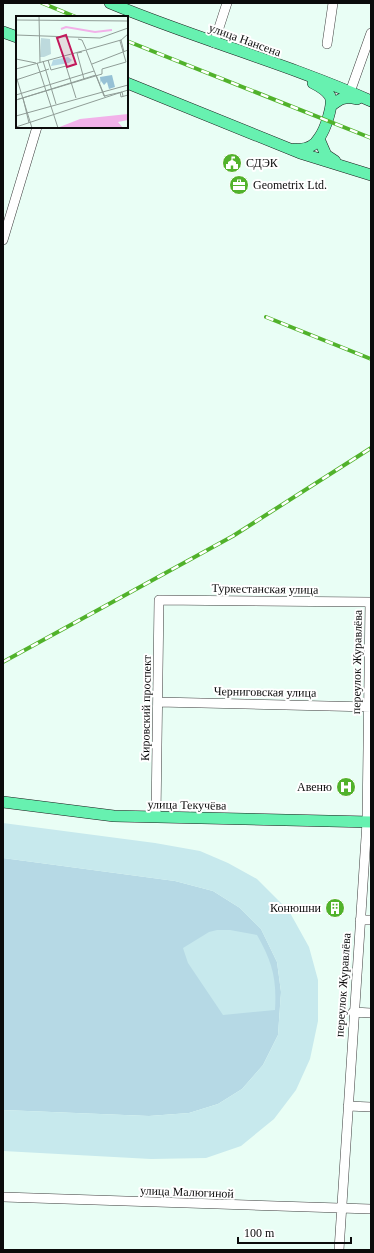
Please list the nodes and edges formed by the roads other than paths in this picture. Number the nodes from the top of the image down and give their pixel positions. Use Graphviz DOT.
graph roads {
  1 [pos="110,3"];
  2 [pos="227,3"];
  3 [pos="333,3"];
  4 [pos="3,32"];
  5 [pos="371,33"];
  6 [pos="16,37"];
  7 [pos="214,43"];
  8 [pos="328,44"];
  9 [pos="299,73"];
  10 [pos="128,83"];
  11 [pos="350,92"];
  12 [pos="371,102"];
  13 [pos="331,106"];
  14 [pos="37,128"];
  15 [pos="319,139"];
  16 [pos="291,149"];
  17 [pos="341,165"];
  18 [pos="371,175"];
  19 [pos="3,240"];
  20 [pos="159,600"];
  21 [pos="371,602"];
  22 [pos="158,702"];
  23 [pos="369,707"];
  24 [pos="3,802"];
  25 [pos="156,817"];
  26 [pos="369,822"];
  27 [pos="360,920"];
  28 [pos="371,920"];
  29 [pos="353,1012"];
  30 [pos="371,1013"];
  31 [pos="348,1106"];
  32 [pos="371,1107"];
  33 [pos="3,1197"];
  34 [pos="341,1209"];
  35 [pos="371,1209"];
  36 [pos="338,1250"];
  1 -- 7 [label="main road, улица Нансена"];
  2 -- 7 [label="street"];
  3 -- 8 [label="street"];
  4 -- 6 [label="main road"];
  5 -- 11 [label="street"];
  7 -- 9 [label="main road, улица Нансена"];
  9 -- 11 [label="main road, улица Нансена"];
  9 -- 13 [label="main road"];
  10 -- 16 [label="main road"];
  11 -- 12 [label="main road, улица Нансена"];
  12 -- 13 [label="main road"];
  13 -- 15 [label="main road"];
  14 -- 19 [label="street"];
  15 -- 16 [label="main road"];
  15 -- 17 [label="main road"];
  16 -- 17 [label="main road"];
  17 -- 18 [label="main road"];
  20 -- 21 [label="street, Туркестанская улица"];
  20 -- 22 [label="street, Кировский проспект"];
  21 -- 23 [label="street, переулок Журавлёва"];
  22 -- 23 [label="street, Черниговская улица"];
  22 -- 25 [label="street, Кировский проспект"];
  23 -- 26 [label="street, переулок Журавлёва"];
  24 -- 25 [label="main road, улица Текучёва"];
  25 -- 26 [label="main road, улица Текучёва"];
  26 -- 27 [label="street, переулок Журавлёва"];
  27 -- 28 [label="street"];
  27 -- 29 [label="street, переулок Журавлёва"];
  29 -- 30 [label="street"];
  29 -- 31 [label="street, переулок Журавлёва"];
  31 -- 32 [label="street"];
  31 -- 34 [label="street, переулок Журавлёва"];
  33 -- 34 [label="street, улица Малюгиной"];
  34 -- 35 [label="street, улица Малюгиной"];
  34 -- 36 [label="street, переулок Журавлёва"];
}
